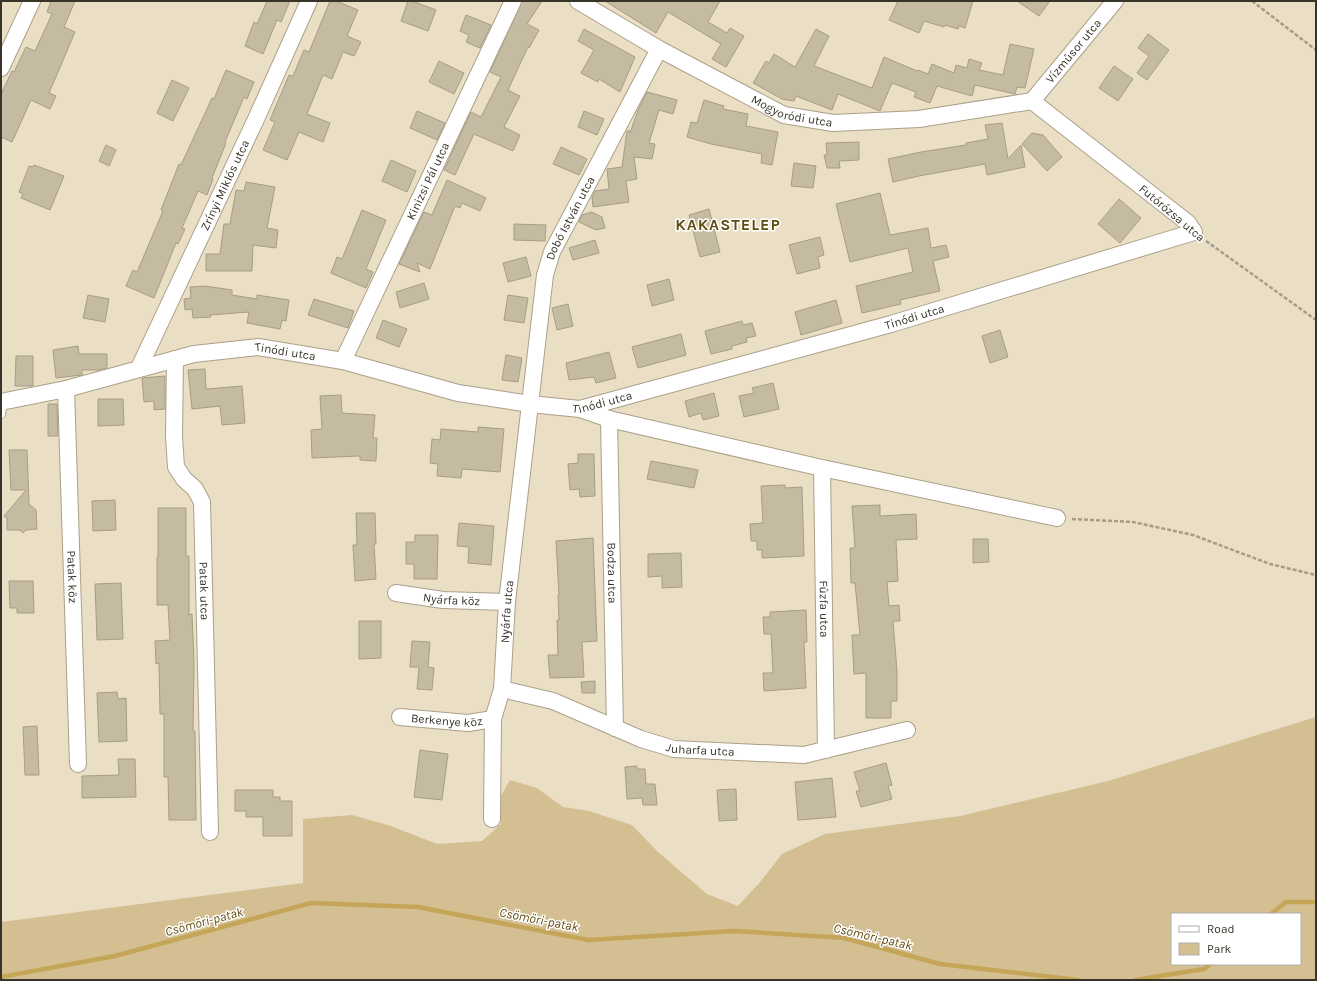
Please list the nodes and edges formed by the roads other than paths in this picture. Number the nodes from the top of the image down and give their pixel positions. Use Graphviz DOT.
graph roads {
  1 [pos="32,1"];
  2 [pos="309,1"];
  3 [pos="513,1"];
  4 [pos="578,1"];
  5 [pos="1115,1"];
  6 [pos="659,49"];
  7 [pos="1,68"];
  8 [pos="1032,101"];
  9 [pos="1194,232"];
  10 [pos="175,358"];
  11 [pos="343,360"];
  12 [pos="139,368"];
  13 [pos="66,389"];
  14 [pos="530,404"];
  15 [pos="2,406"];
  16 [pos="580,408"];
  17 [pos="609,419"];
  18 [pos="822,468"];
  19 [pos="1058,518"];
  20 [pos="396,593"];
  21 [pos="506,602"];
  22 [pos="502,689"];
  23 [pos="400,717"];
  24 [pos="493,719"];
  25 [pos="615,728"];
  26 [pos="907,730"];
  27 [pos="826,750"];
  28 [pos="78,764"];
  29 [pos="492,819"];
  30 [pos="210,832"];
  1 -- 7 [label="street"];
  2 -- 12 [label="street, Zrínyi Miklós utca"];
  3 -- 11 [label="street, Kinizsi Pál utca"];
  4 -- 6 [label="street, Mogyoródi utca"];
  5 -- 8 [label="street, Vízműsor utca"];
  6 -- 8 [label="street, Mogyoródi utca"];
  6 -- 14 [label="street, Dobó István utca"];
  8 -- 9 [label="street, Futórózsa utca"];
  9 -- 16 [label="street, Tinódi utca"];
  10 -- 11 [label="street, Tinódi utca"];
  10 -- 12 [label="street, Tinódi utca"];
  10 -- 30 [label="street, Patak utca"];
  11 -- 14 [label="street, Tinódi utca"];
  12 -- 13 [label="street, Tinódi utca"];
  13 -- 15 [label="street, Tinódi utca"];
  13 -- 28 [label="street, Patak köz"];
  14 -- 16 [label="street, Tinódi utca"];
  14 -- 21 [label="street, Nyárfa utca"];
  16 -- 17 [label="street"];
  17 -- 18 [label="street"];
  17 -- 25 [label="street, Bodza utca"];
  18 -- 19 [label="street"];
  18 -- 27 [label="street, Fűzfa utca"];
  20 -- 21 [label="street, Nyárfa köz"];
  21 -- 22 [label="street, Nyárfa utca"];
  22 -- 24 [label="street, Nyárfa utca"];
  22 -- 25 [label="street, Juharfa utca"];
  23 -- 24 [label="street, Berkenye köz"];
  24 -- 29 [label="street, Nyárfa utca"];
  25 -- 27 [label="street, Juharfa utca"];
  26 -- 27 [label="street, Juharfa utca"];
}
